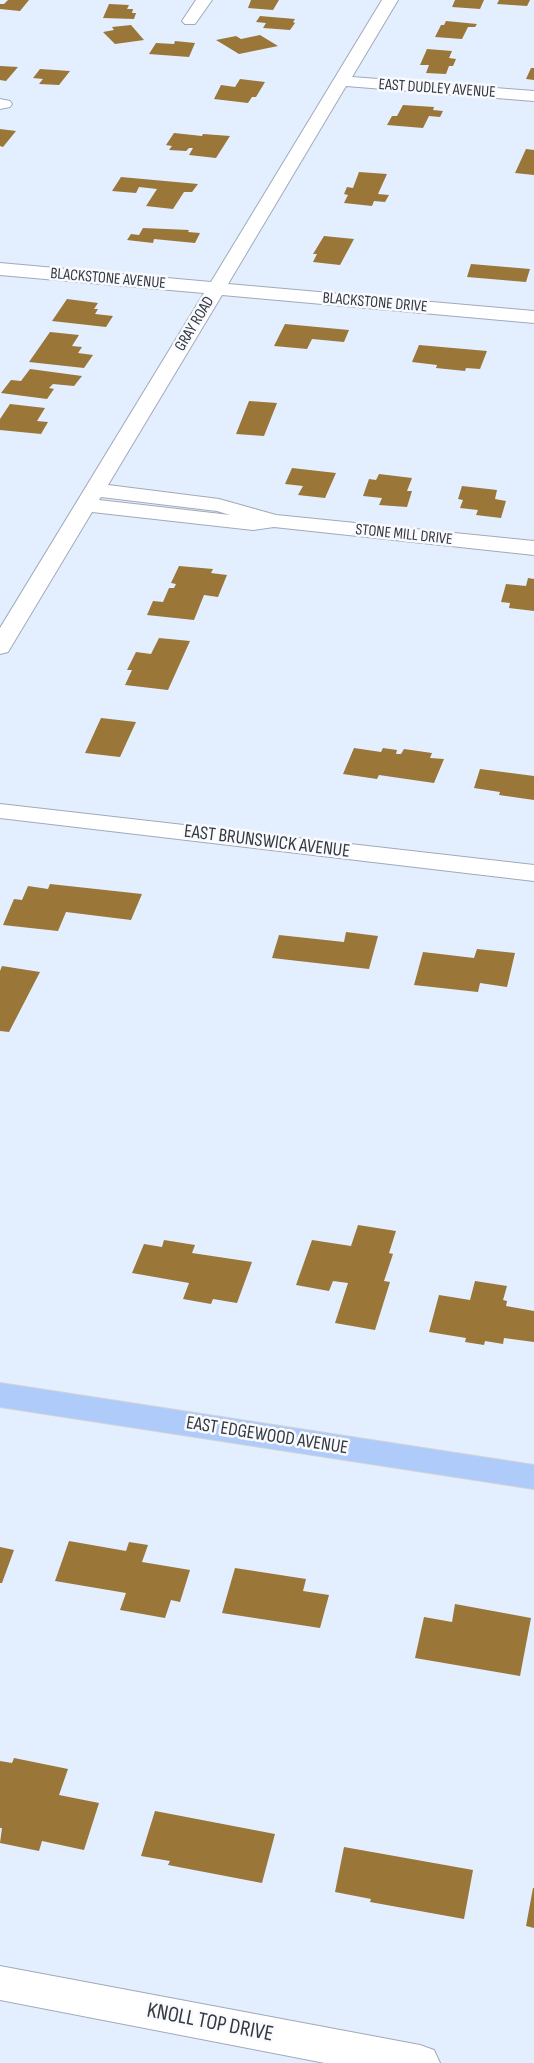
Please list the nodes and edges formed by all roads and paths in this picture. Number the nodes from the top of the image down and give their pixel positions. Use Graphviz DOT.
graph roads {
  1 [pos="204,0"];
  2 [pos="390,0"];
  3 [pos="190,21"];
  4 [pos="341,81"];
  5 [pos="534,96"];
  6 [pos="0,269"];
  7 [pos="217,288"];
  8 [pos="534,317"];
  9 [pos="90,498"];
  10 [pos="534,548"];
  11 [pos="0,647"];
  12 [pos="0,810"];
  13 [pos="534,874"];
  14 [pos="0,1395"];
  15 [pos="534,1477"];
  16 [pos="0,1983"];
  17 [pos="420,2063"];
  1 -- 3 [label="street"];
  2 -- 4 [label="street, GRAY ROAD"];
  4 -- 5 [label="street, EAST DUDLEY AVENUE"];
  4 -- 7 [label="street, GRAY ROAD"];
  6 -- 7 [label="street, BLACKSTONE AVENUE"];
  7 -- 8 [label="street, BLACKSTONE DRIVE"];
  7 -- 9 [label="street, GRAY ROAD"];
  9 -- 10 [label="street, STONE MILL DRIVE"];
  9 -- 11 [label="street, GRAY ROAD"];
  12 -- 13 [label="street, EAST BRUNSWICK AVENUE"];
  14 -- 15 [label="main road, EAST EDGEWOOD AVENUE"];
  16 -- 17 [label="street, KNOLL TOP DRIVE"];
}
